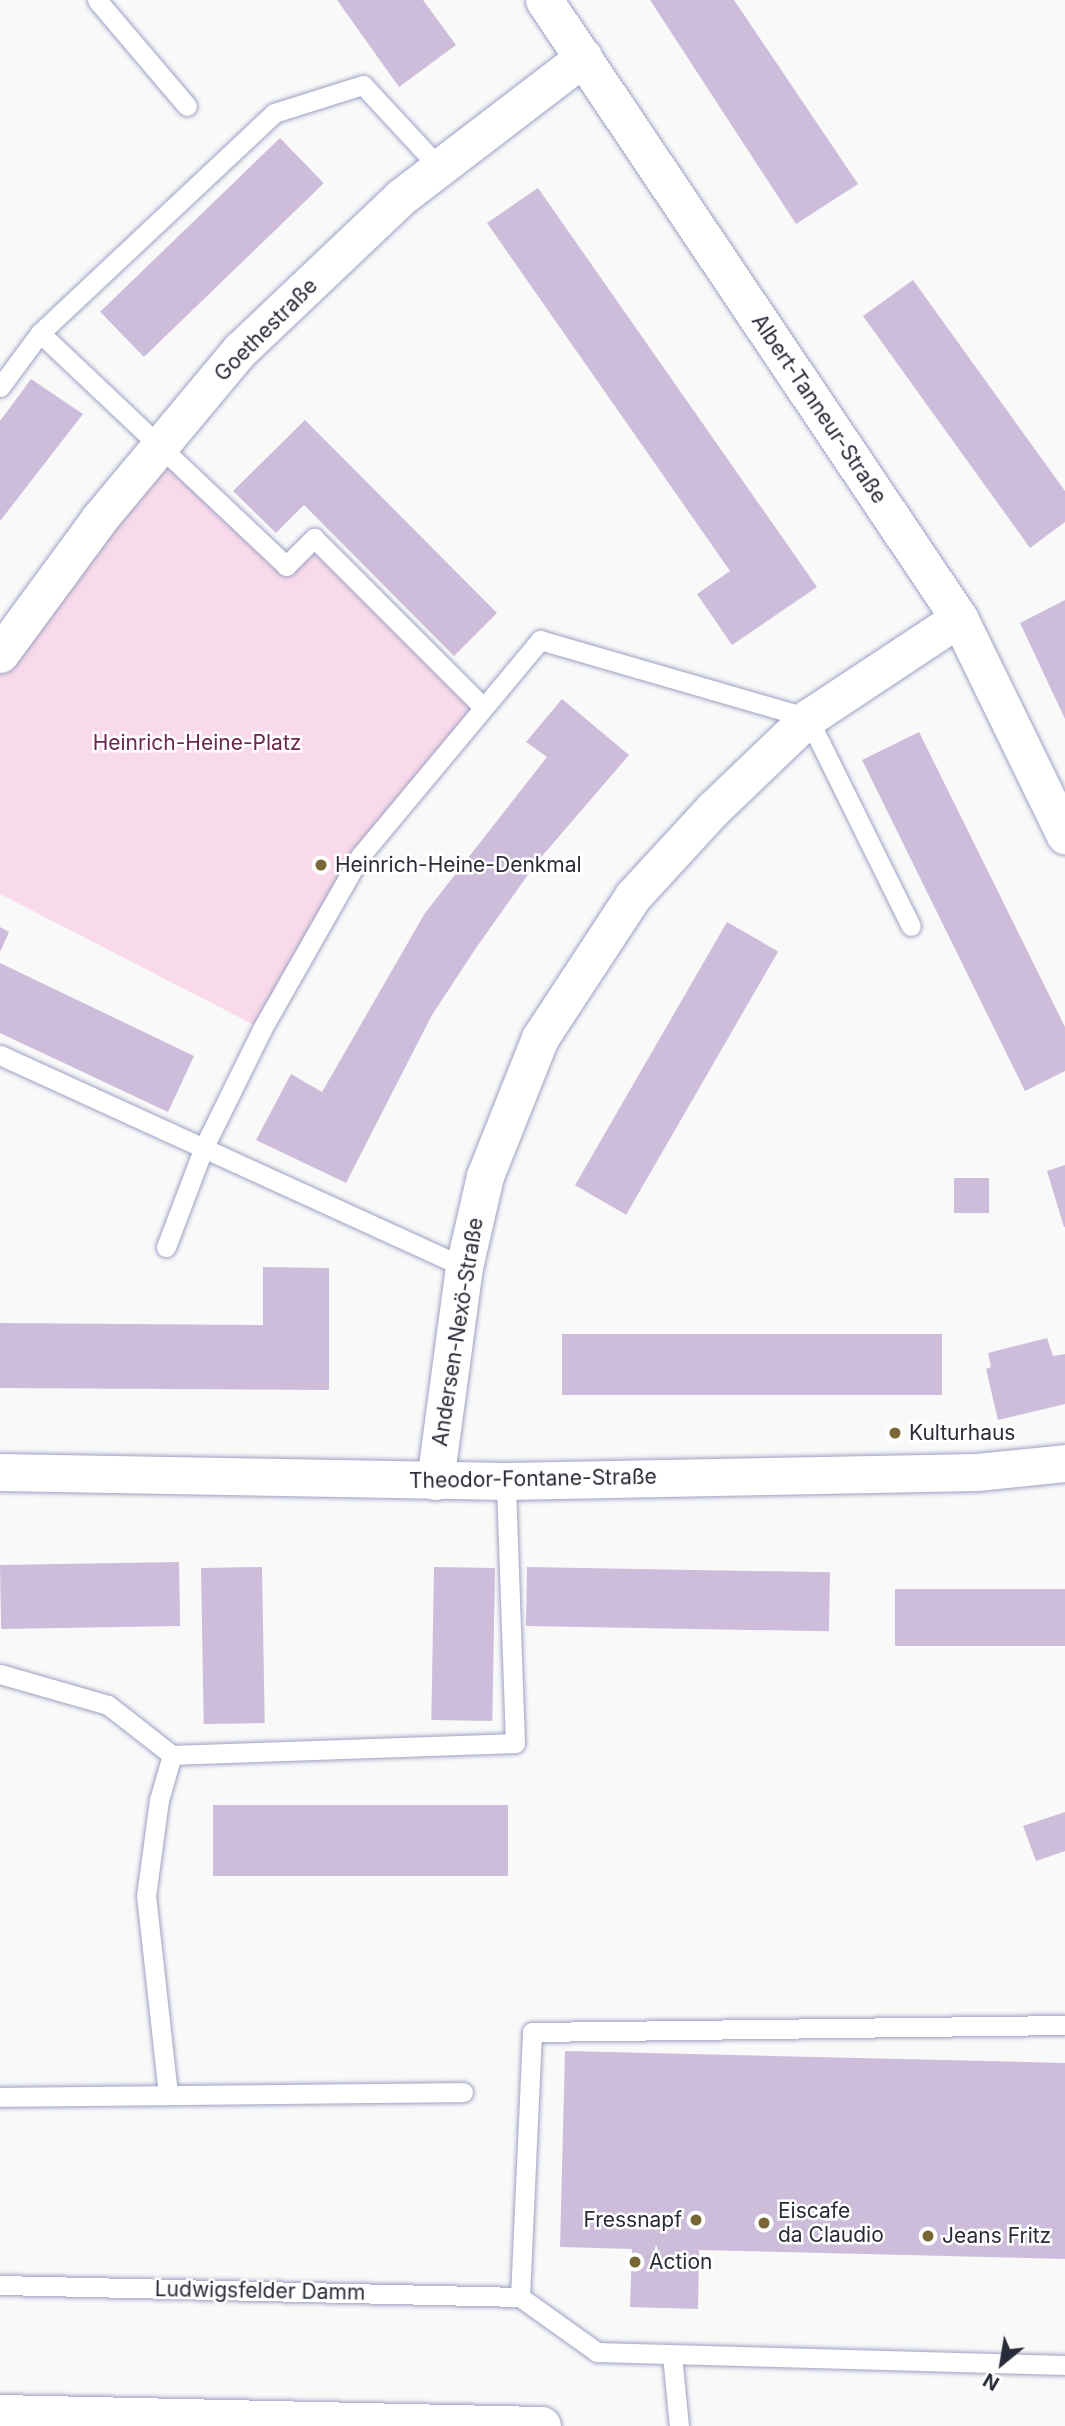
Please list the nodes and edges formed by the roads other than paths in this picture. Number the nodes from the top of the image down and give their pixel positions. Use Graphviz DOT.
graph roads {
  1 [pos="97,0"];
  2 [pos="544,0"];
  3 [pos="584,57"];
  4 [pos="187,106"];
  5 [pos="439,167"];
  6 [pos="40,333"];
  7 [pos="0,387"];
  8 [pos="160,446"];
  9 [pos="959,618"];
  10 [pos="0,654"];
  11 [pos="483,707"];
  12 [pos="808,718"];
  13 [pos="1065,835"];
  14 [pos="911,926"];
  15 [pos="0,1055"];
  16 [pos="204,1147"];
  17 [pos="166,1247"];
  18 [pos="464,1267"];
  19 [pos="1065,1463"];
  20 [pos="0,1472"];
  21 [pos="435,1481"];
  22 [pos="506,1481"];
  23 [pos="0,1674"];
  24 [pos="172,1755"];
  25 [pos="1065,2025"];
  26 [pos="463,2092"];
  27 [pos="168,2094"];
  28 [pos="0,2097"];
  29 [pos="0,2285"];
  30 [pos="520,2297"];
  31 [pos="672,2355"];
  32 [pos="1065,2365"];
  33 [pos="0,2414"];
  34 [pos="509,2425"];
  35 [pos="542,2426"];
  36 [pos="678,2426"];
  1 -- 4 [label="lane"];
  2 -- 3 [label="street, Albert-Tanneur-Straße"];
  3 -- 5 [label="street, Goethestraße"];
  3 -- 9 [label="street, Albert-Tanneur-Straße"];
  5 -- 6 [label="lane"];
  5 -- 8 [label="street, Goethestraße"];
  6 -- 7 [label="lane"];
  6 -- 8 [label="lane"];
  8 -- 10 [label="street, Goethestraße"];
  8 -- 11 [label="lane"];
  9 -- 12 [label="street, Andersen-Nexö-Straße"];
  9 -- 13 [label="street, Albert-Tanneur-Straße"];
  11 -- 12 [label="lane"];
  11 -- 16 [label="lane"];
  12 -- 14 [label="lane"];
  12 -- 18 [label="street, Andersen-Nexö-Straße"];
  15 -- 16 [label="lane"];
  16 -- 17 [label="lane"];
  16 -- 18 [label="lane"];
  18 -- 21 [label="street, Andersen-Nexö-Straße"];
  19 -- 22 [label="street, Theodor-Fontane-Straße"];
  20 -- 21 [label="street, Theodor-Fontane-Straße"];
  21 -- 22 [label="street, Theodor-Fontane-Straße"];
  22 -- 24 [label="lane"];
  23 -- 24 [label="lane"];
  24 -- 27 [label="lane"];
  25 -- 30 [label="lane"];
  26 -- 27 [label="lane"];
  27 -- 28 [label="lane"];
  29 -- 30 [label="lane, Ludwigsfelder Damm"];
  30 -- 31 [label="lane"];
  31 -- 32 [label="lane"];
  31 -- 36 [label="lane"];
  33 -- 34 [label="highway"];
  34 -- 35 [label="highway"];
}
